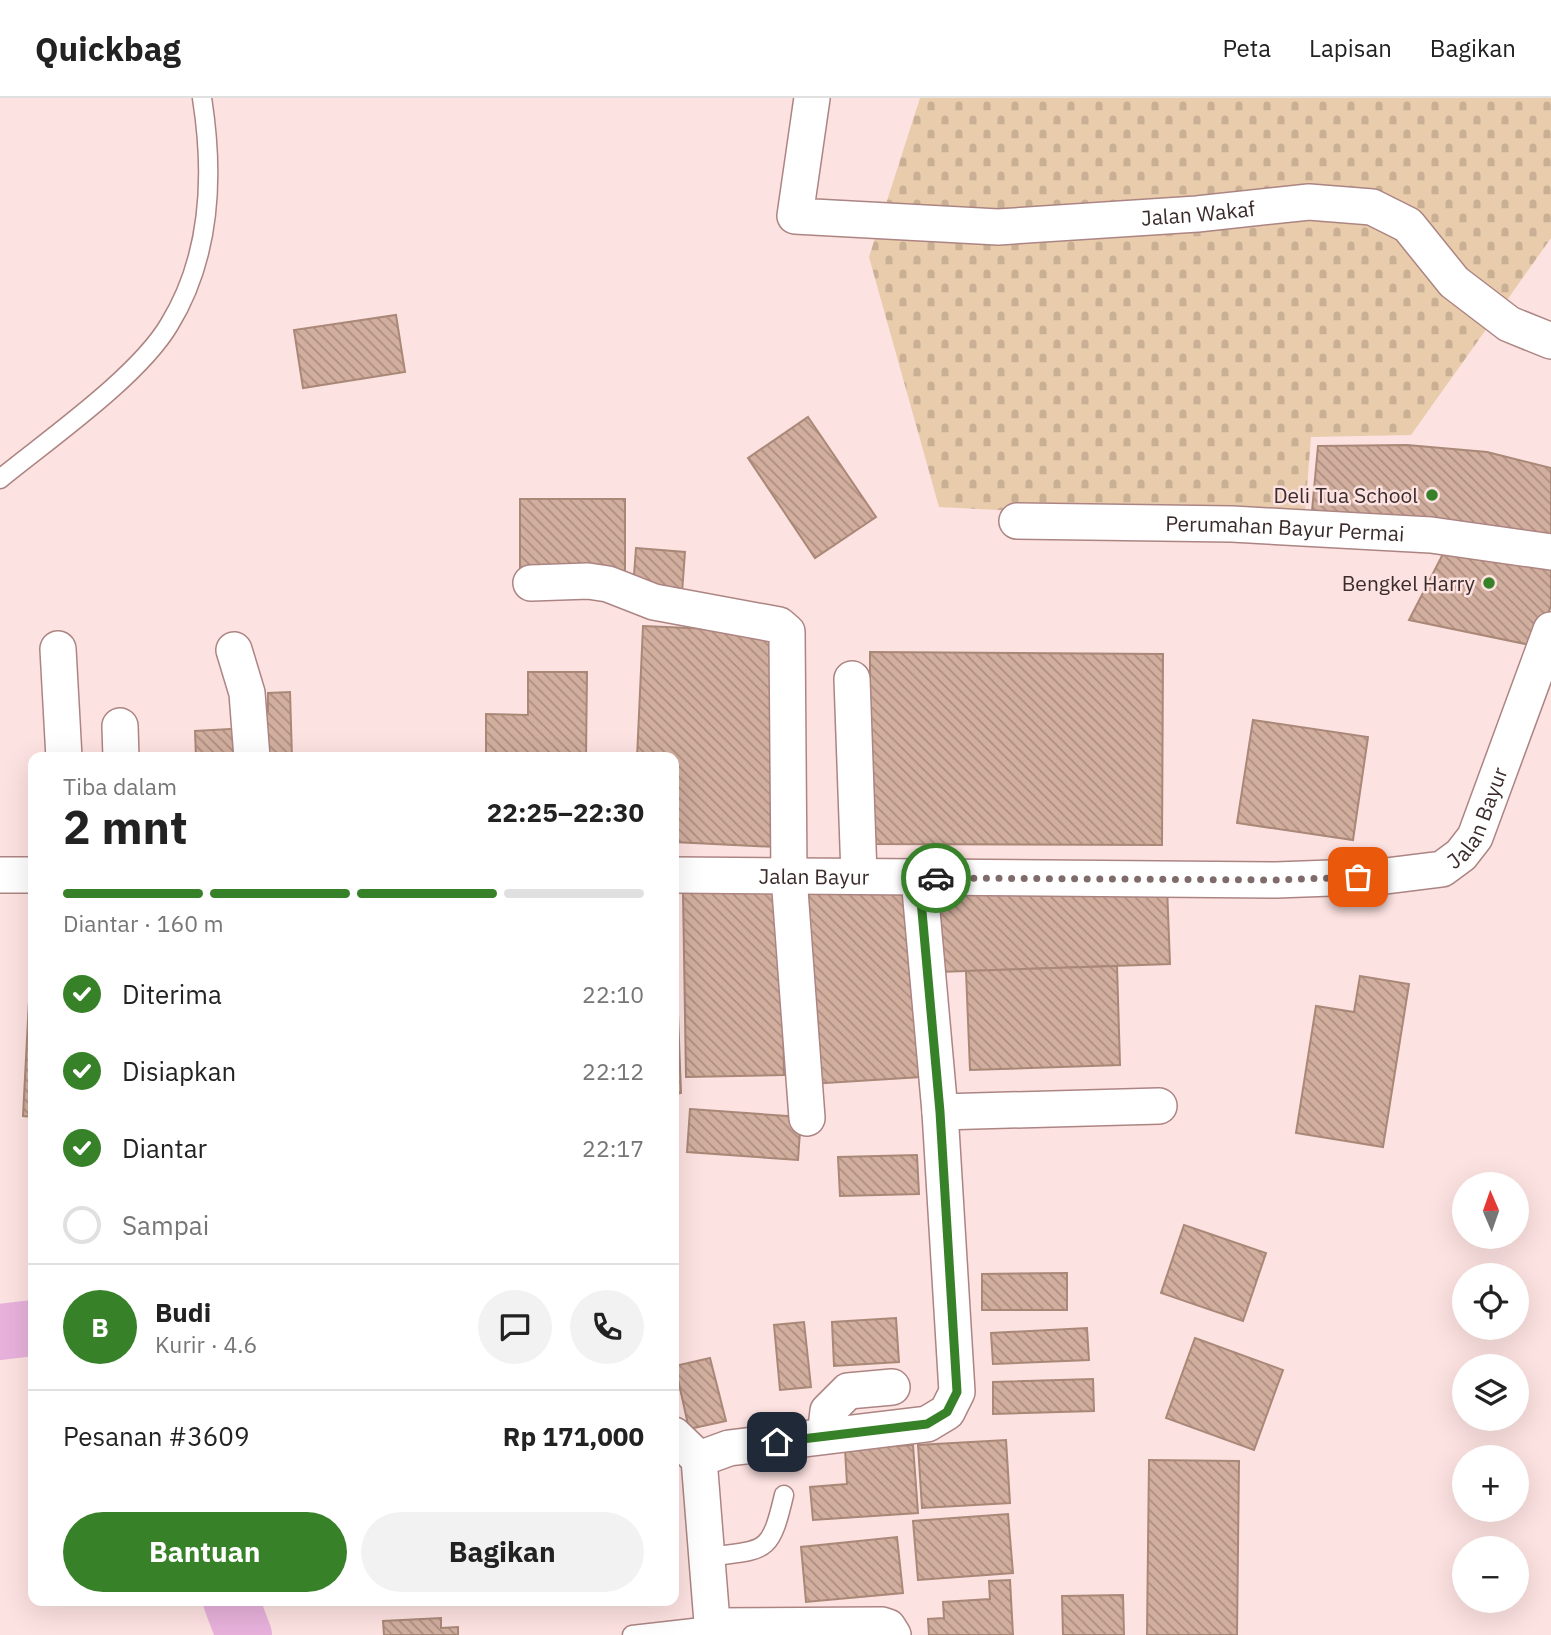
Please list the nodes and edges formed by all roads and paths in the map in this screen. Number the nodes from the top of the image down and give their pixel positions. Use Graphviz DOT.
graph roads {
  1 [pos="202,98"];
  2 [pos="811,98"];
  3 [pos="1551,341"];
  4 [pos="0,479"];
  5 [pos="1017,521"];
  6 [pos="1551,552"];
  7 [pos="531,583"];
  8 [pos="1551,630"];
  9 [pos="58,649"];
  10 [pos="234,650"];
  11 [pos="852,679"];
  12 [pos="64,752"];
  13 [pos="252,752"];
  14 [pos="28,875"];
  15 [pos="679,875"];
  16 [pos="859,875"];
  17 [pos="0,876"];
  18 [pos="789,877"];
  19 [pos="919,878"];
  20 [pos="1159,1106"];
  21 [pos="940,1112"];
  22 [pos="807,1118"];
  23 [pos="892,1387"];
  24 [pos="825,1436"];
  25 [pos="679,1440"];
  26 [pos="699,1459"];
  27 [pos="784,1495"];
  28 [pos="709,1558"];
  29 [pos="712,1630"];
  30 [pos="632,1635"];
  31 [pos="892,1635"];
  1 -- 4 [label="lane"];
  2 -- 3 [label="street, Jalan Wakaf"];
  5 -- 6 [label="street, Perumahan Bayur Permai"];
  7 -- 18 [label="street"];
  8 -- 19 [label="street, Jalan Bayur"];
  9 -- 12 [label="street"];
  10 -- 13 [label="street"];
  11 -- 16 [label="street"];
  14 -- 17 [label="street"];
  15 -- 18 [label="street, Jalan Bayur"];
  16 -- 18 [label="street, Jalan Bayur"];
  16 -- 19 [label="street, Jalan Bayur"];
  18 -- 22 [label="street"];
  19 -- 21 [label="street"];
  20 -- 21 [label="street"];
  21 -- 24 [label="street"];
  23 -- 24 [label="street"];
  24 -- 26 [label="street"];
  25 -- 26 [label="street"];
  26 -- 28 [label="street"];
  27 -- 28 [label="lane"];
  28 -- 29 [label="street"];
  29 -- 30 [label="lane"];
  29 -- 31 [label="street"];
}
